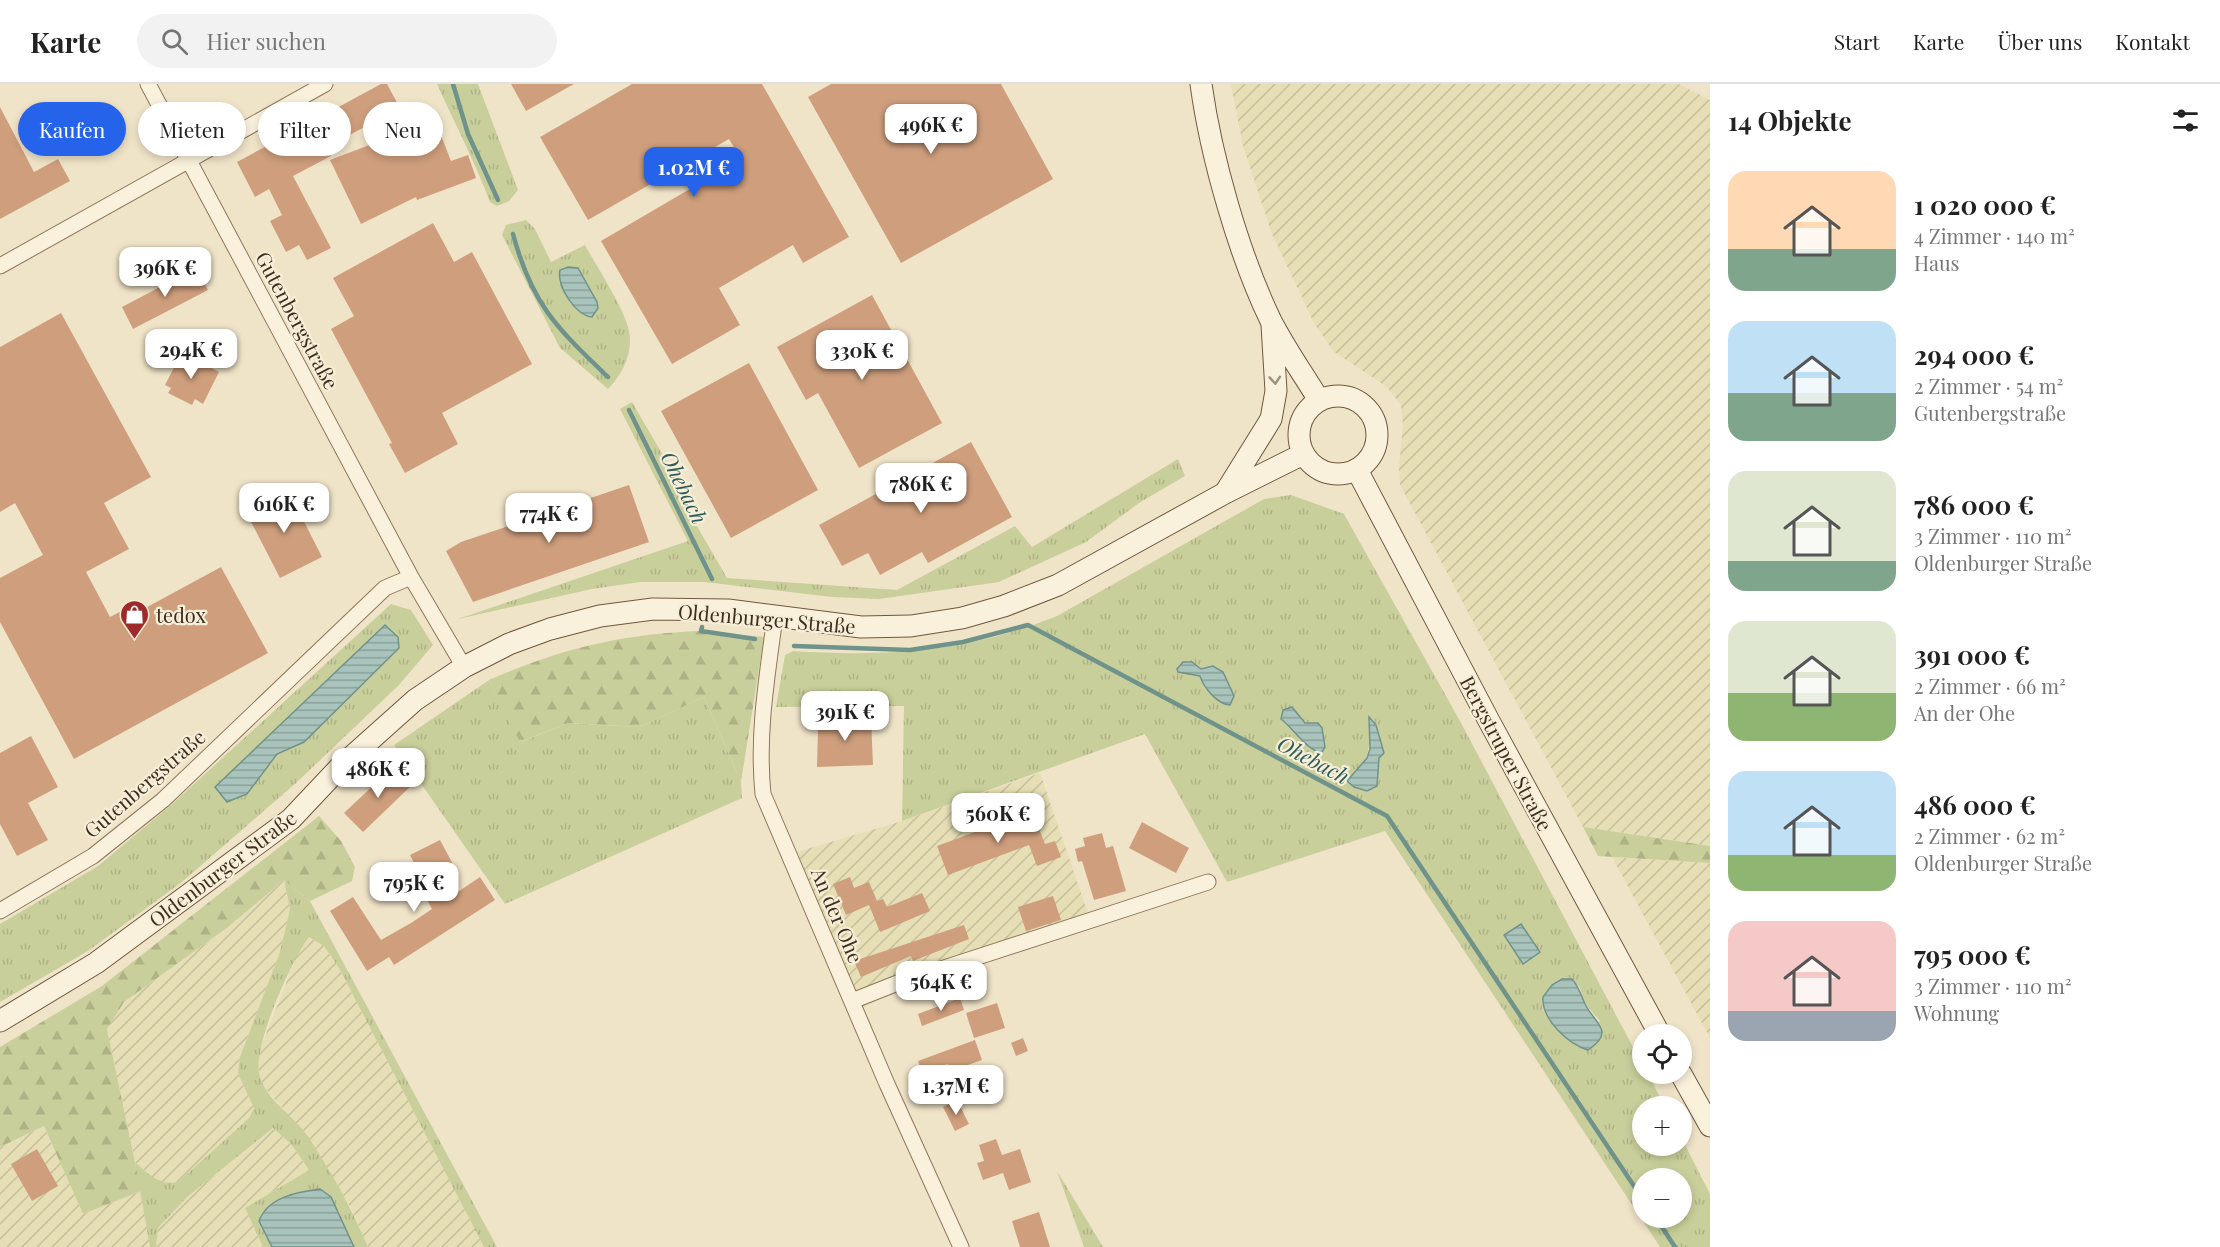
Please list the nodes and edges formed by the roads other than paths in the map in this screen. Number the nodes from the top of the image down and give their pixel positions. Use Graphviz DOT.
graph roads {
  1 [pos="148,84"];
  2 [pos="325,84"];
  3 [pos="1201,84"];
  4 [pos="189,160"];
  5 [pos="0,266"];
  6 [pos="1271,321"];
  7 [pos="1318,400"];
  8 [pos="1303,454"];
  9 [pos="1357,470"];
  10 [pos="1225,493"];
  11 [pos="411,577"];
  12 [pos="775,617"];
  13 [pos="464,667"];
  14 [pos="1208,882"];
  15 [pos="0,911"];
  16 [pos="852,1002"];
  17 [pos="0,1021"];
  18 [pos="1654,1024"];
  19 [pos="1687,1084"];
  20 [pos="1710,1126"];
  21 [pos="961,1247"];
  1 -- 4 [label="street, Gutenbergstraße"];
  2 -- 4 [label="street"];
  3 -- 6 [label="main road"];
  4 -- 5 [label="street"];
  4 -- 11 [label="street, Gutenbergstraße"];
  6 -- 7 [label="main road"];
  6 -- 10 [label="main road, one-way"];
  7 -- 8 [label="main road"];
  7 -- 9 [label="main road"];
  8 -- 9 [label="main road"];
  8 -- 10 [label="main road, Oldenburger Straße"];
  9 -- 18 [label="main road, Bergstruper Straße"];
  10 -- 12 [label="main road, Oldenburger Straße"];
  11 -- 13 [label="street, Gutenbergstraße"];
  11 -- 15 [label="street, Gutenbergstraße"];
  12 -- 13 [label="main road, Oldenburger Straße"];
  12 -- 16 [label="street, An der Ohe"];
  13 -- 17 [label="main road, Oldenburger Straße"];
  14 -- 16 [label="street"];
  16 -- 21 [label="street, An der Ohe"];
  19 -- 20 [label="main road"];
}
